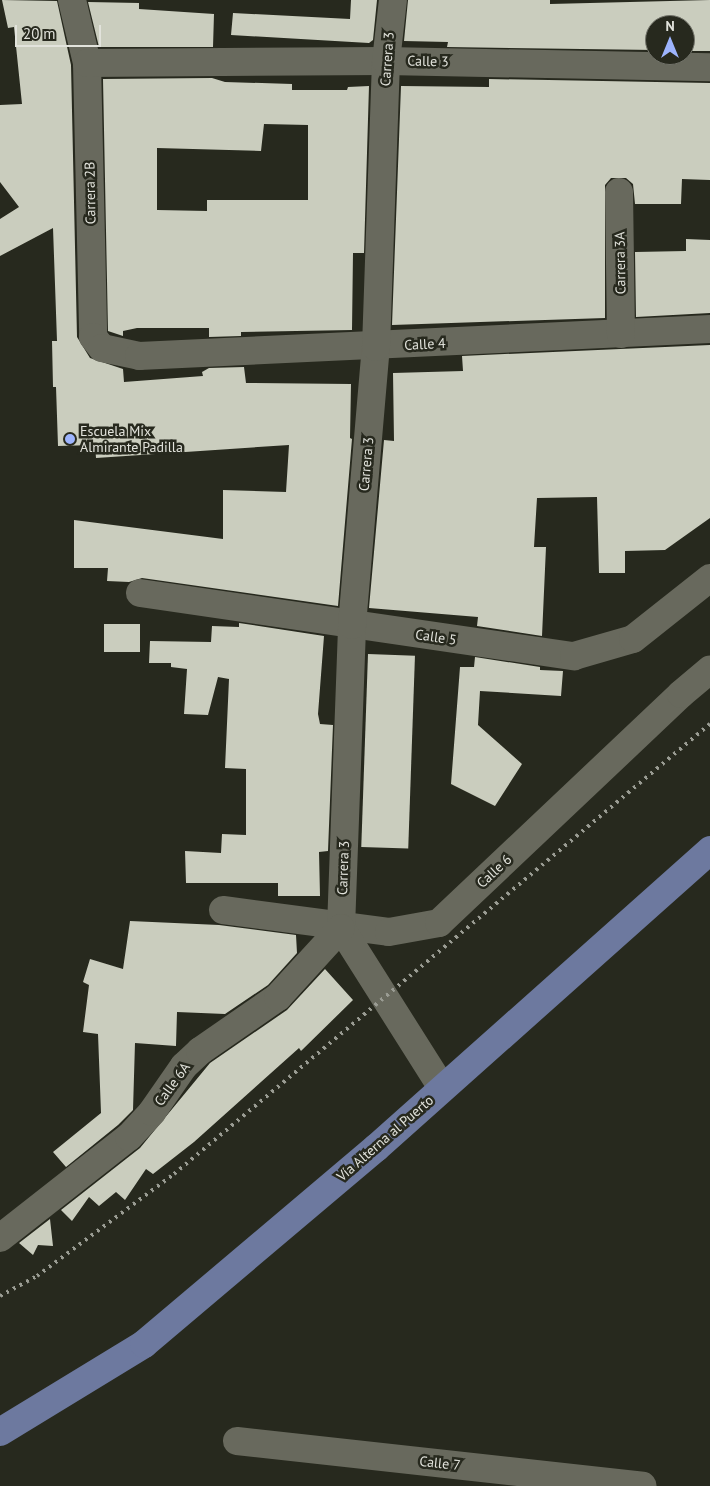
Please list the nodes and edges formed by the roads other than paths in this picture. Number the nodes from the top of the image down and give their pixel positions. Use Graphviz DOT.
graph roads {
  1 [pos="72,0"];
  2 [pos="393,0"];
  3 [pos="386,61"];
  4 [pos="87,63"];
  5 [pos="710,67"];
  6 [pos="619,192"];
  7 [pos="710,329"];
  8 [pos="621,334"];
  9 [pos="376,347"];
  10 [pos="139,356"];
  11 [pos="710,578"];
  12 [pos="140,593"];
  13 [pos="352,626"];
  14 [pos="710,670"];
  15 [pos="710,850"];
  16 [pos="223,910"];
  17 [pos="341,928"];
  18 [pos="442,1088"];
  19 [pos="0,1238"];
  20 [pos="42,1404"];
  21 [pos="0,1416"];
  22 [pos="0,1432"];
  23 [pos="237,1441"];
  24 [pos="643,1486"];
  1 -- 4 [label="street, Carrera 2B"];
  2 -- 3 [label="street, Carrera 3"];
  3 -- 4 [label="street, Calle 3"];
  3 -- 5 [label="street, Calle 3"];
  3 -- 9 [label="street, Carrera 3"];
  4 -- 10 [label="street, Carrera 2B"];
  6 -- 8 [label="street, Carrera 3A"];
  7 -- 8 [label="street, Calle 4"];
  8 -- 9 [label="street, Calle 4"];
  9 -- 10 [label="street, Calle 4"];
  9 -- 13 [label="street, Carrera 3"];
  11 -- 13 [label="street, Calle 5"];
  12 -- 13 [label="street, Calle 5"];
  13 -- 17 [label="street, Carrera 3"];
  14 -- 17 [label="street, Calle 6"];
  15 -- 18 [label="main road, Vía Alterna al Puerto"];
  16 -- 17 [label="street, Calle 6"];
  17 -- 18 [label="street"];
  17 -- 19 [label="street, Calle 6A"];
  18 -- 20 [label="main road, Vía Alterna al Puerto"];
  20 -- 21 [label="main road, Vía Alterna al Puerto"];
  20 -- 22 [label="main road, Vía Alterna al Puerto"];
  23 -- 24 [label="street, Calle 7"];
}
